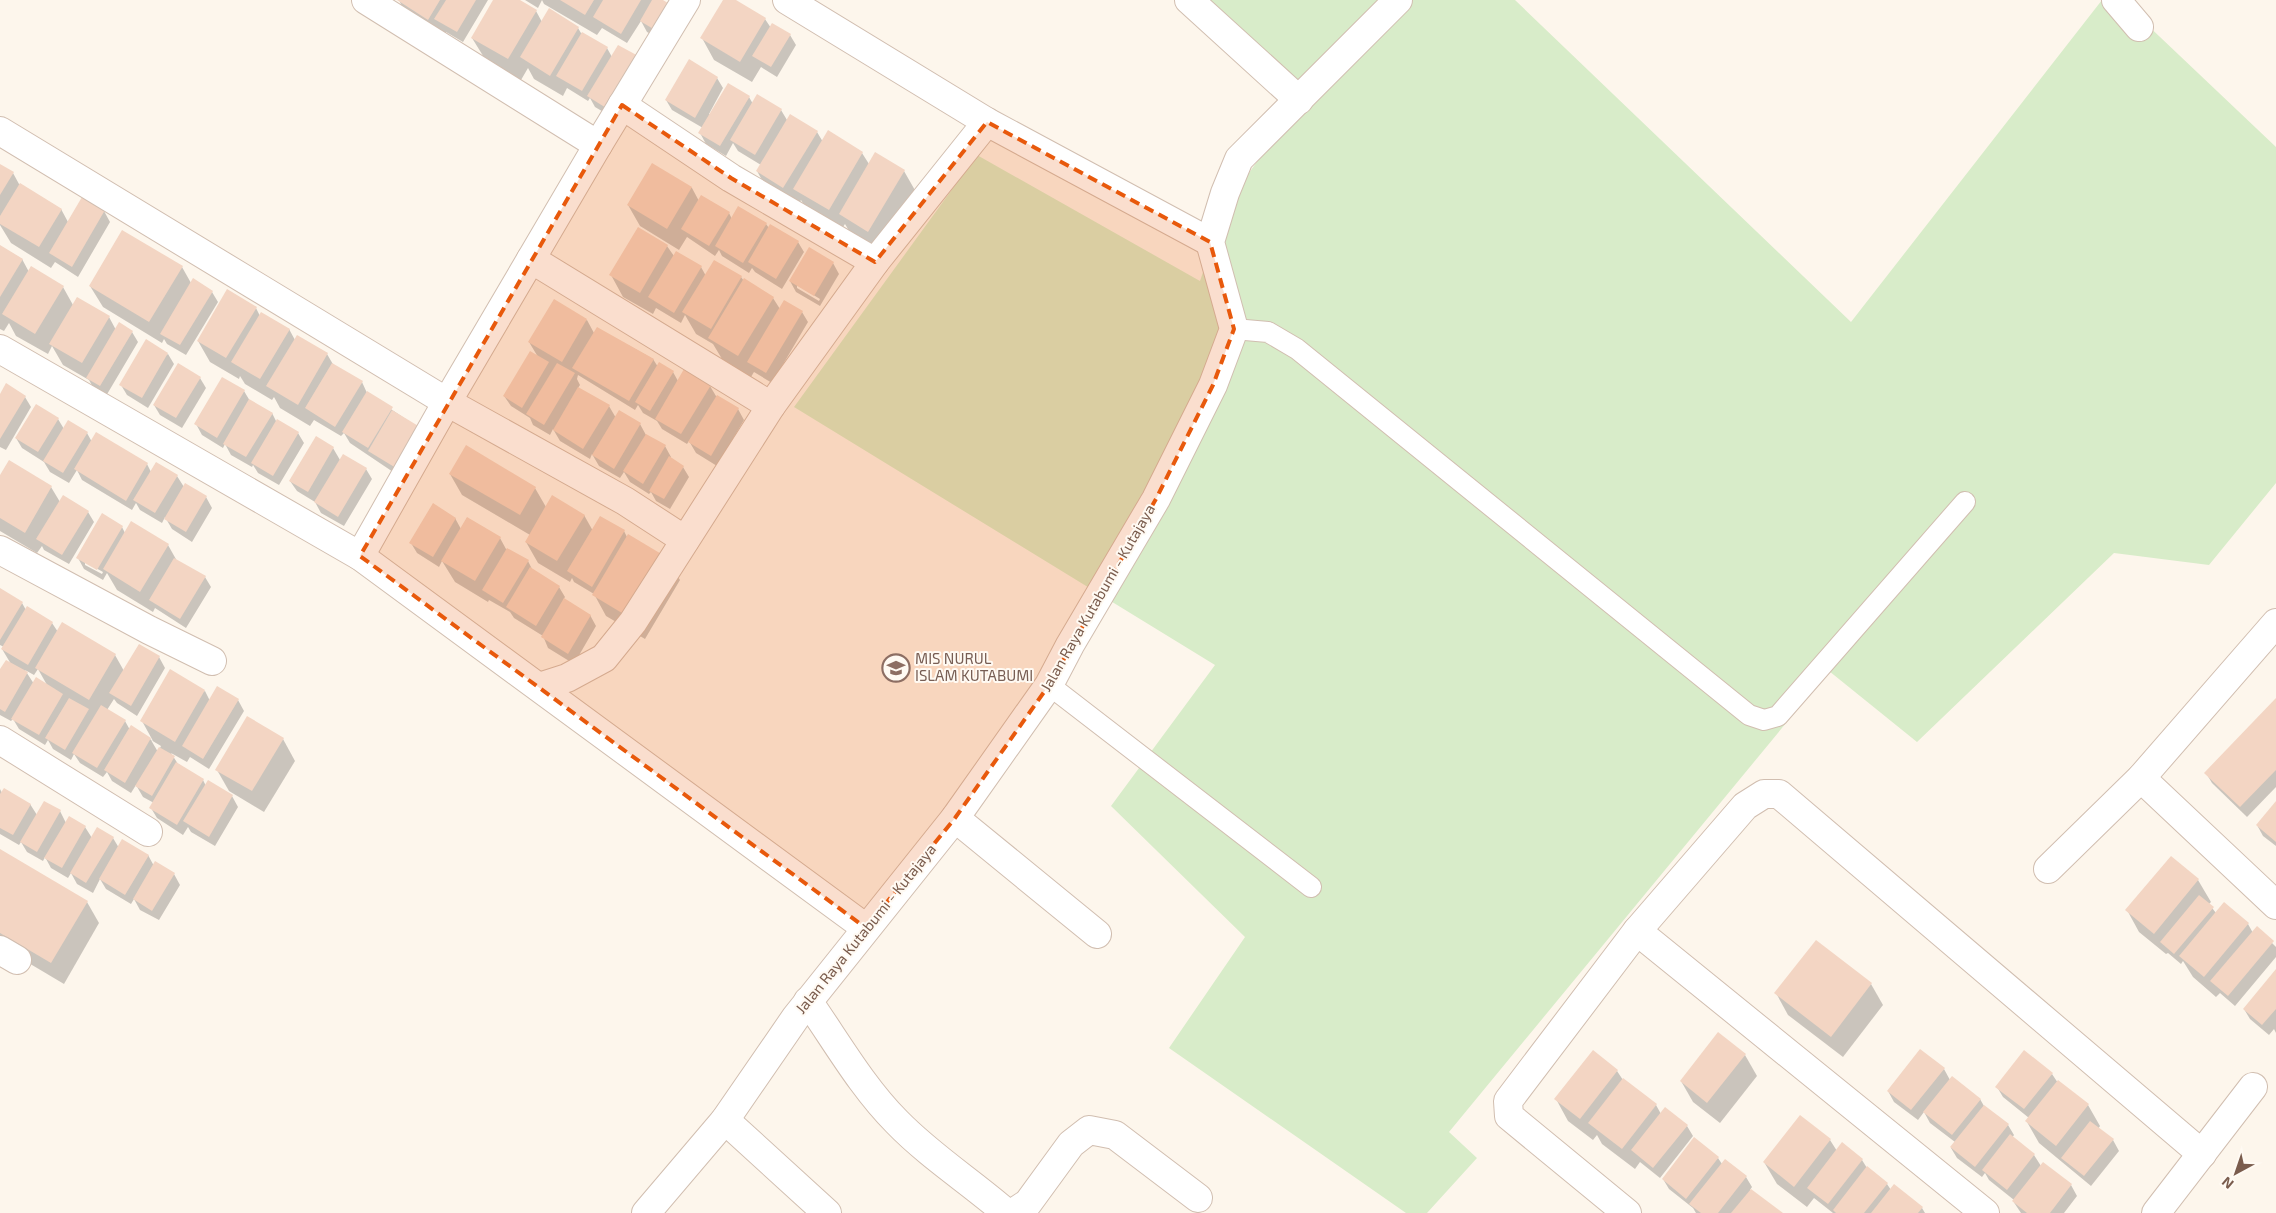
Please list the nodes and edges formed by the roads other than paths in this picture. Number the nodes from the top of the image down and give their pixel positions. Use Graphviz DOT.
graph roads {
  1 [pos="366,0"];
  2 [pos="686,0"];
  3 [pos="787,0"];
  4 [pos="1189,0"];
  5 [pos="1398,0"];
  6 [pos="2116,0"];
  7 [pos="2139,27"];
  8 [pos="1299,100"];
  9 [pos="622,105"];
  10 [pos="987,122"];
  11 [pos="0,132"];
  12 [pos="598,145"];
  13 [pos="1210,242"];
  14 [pos="531,258"];
  15 [pos="875,262"];
  16 [pos="1234,329"];
  17 [pos="2,356"];
  18 [pos="447,402"];
  19 [pos="771,406"];
  20 [pos="1965,502"];
  21 [pos="685,540"];
  22 [pos="0,550"];
  23 [pos="360,556"];
  24 [pos="2274,629"];
  25 [pos="212,661"];
  26 [pos="1050,685"];
  27 [pos="539,687"];
  28 [pos="0,740"];
  29 [pos="2140,778"];
  30 [pos="955,818"];
  31 [pos="148,832"];
  32 [pos="2048,869"];
  33 [pos="1312,887"];
  34 [pos="2276,905"];
  35 [pos="866,928"];
  36 [pos="1637,931"];
  37 [pos="1097,934"];
  38 [pos="808,1001"];
  39 [pos="2253,1087"];
  40 [pos="726,1120"];
  41 [pos="2202,1154"];
  42 [pos="1198,1198"];
  43 [pos="646,1213"];
  44 [pos="826,1213"];
  45 [pos="1012,1213"];
  46 [pos="1627,1213"];
  47 [pos="1985,1213"];
  48 [pos="2156,1213"];
  1 -- 12 [label="street"];
  2 -- 9 [label="street"];
  3 -- 10 [label="street"];
  4 -- 8 [label="street"];
  5 -- 8 [label="street"];
  6 -- 7 [label="street"];
  8 -- 13 [label="street"];
  9 -- 12 [label="street"];
  9 -- 15 [label="street"];
  10 -- 13 [label="street"];
  10 -- 15 [label="street"];
  11 -- 18 [label="street"];
  12 -- 14 [label="street"];
  13 -- 16 [label="street"];
  14 -- 18 [label="street"];
  14 -- 19 [label="street"];
  15 -- 19 [label="street"];
  16 -- 20 [label="lane"];
  16 -- 26 [label="street, Jalan Raya Kutabumi - Kutajaya"];
  17 -- 23 [label="street"];
  18 -- 21 [label="street"];
  18 -- 23 [label="street"];
  19 -- 21 [label="street"];
  21 -- 27 [label="street"];
  22 -- 25 [label="street"];
  23 -- 27 [label="street"];
  24 -- 29 [label="street"];
  26 -- 30 [label="street, Jalan Raya Kutabumi - Kutajaya"];
  26 -- 33 [label="lane"];
  27 -- 35 [label="street"];
  28 -- 31 [label="street"];
  29 -- 32 [label="street"];
  29 -- 34 [label="street"];
  30 -- 35 [label="street, Jalan Raya Kutabumi - Kutajaya"];
  30 -- 37 [label="street"];
  35 -- 38 [label="street, Jalan Raya Kutabumi - Kutajaya"];
  36 -- 41 [label="street"];
  36 -- 46 [label="street"];
  36 -- 47 [label="street"];
  38 -- 40 [label="street, Jalan Raya Kutabumi - Kutajaya"];
  38 -- 45 [label="street"];
  39 -- 41 [label="street"];
  40 -- 43 [label="street, Jalan Raya Kutabumi - Kutajaya"];
  40 -- 44 [label="street"];
  41 -- 48 [label="street"];
  42 -- 45 [label="street"];
}
